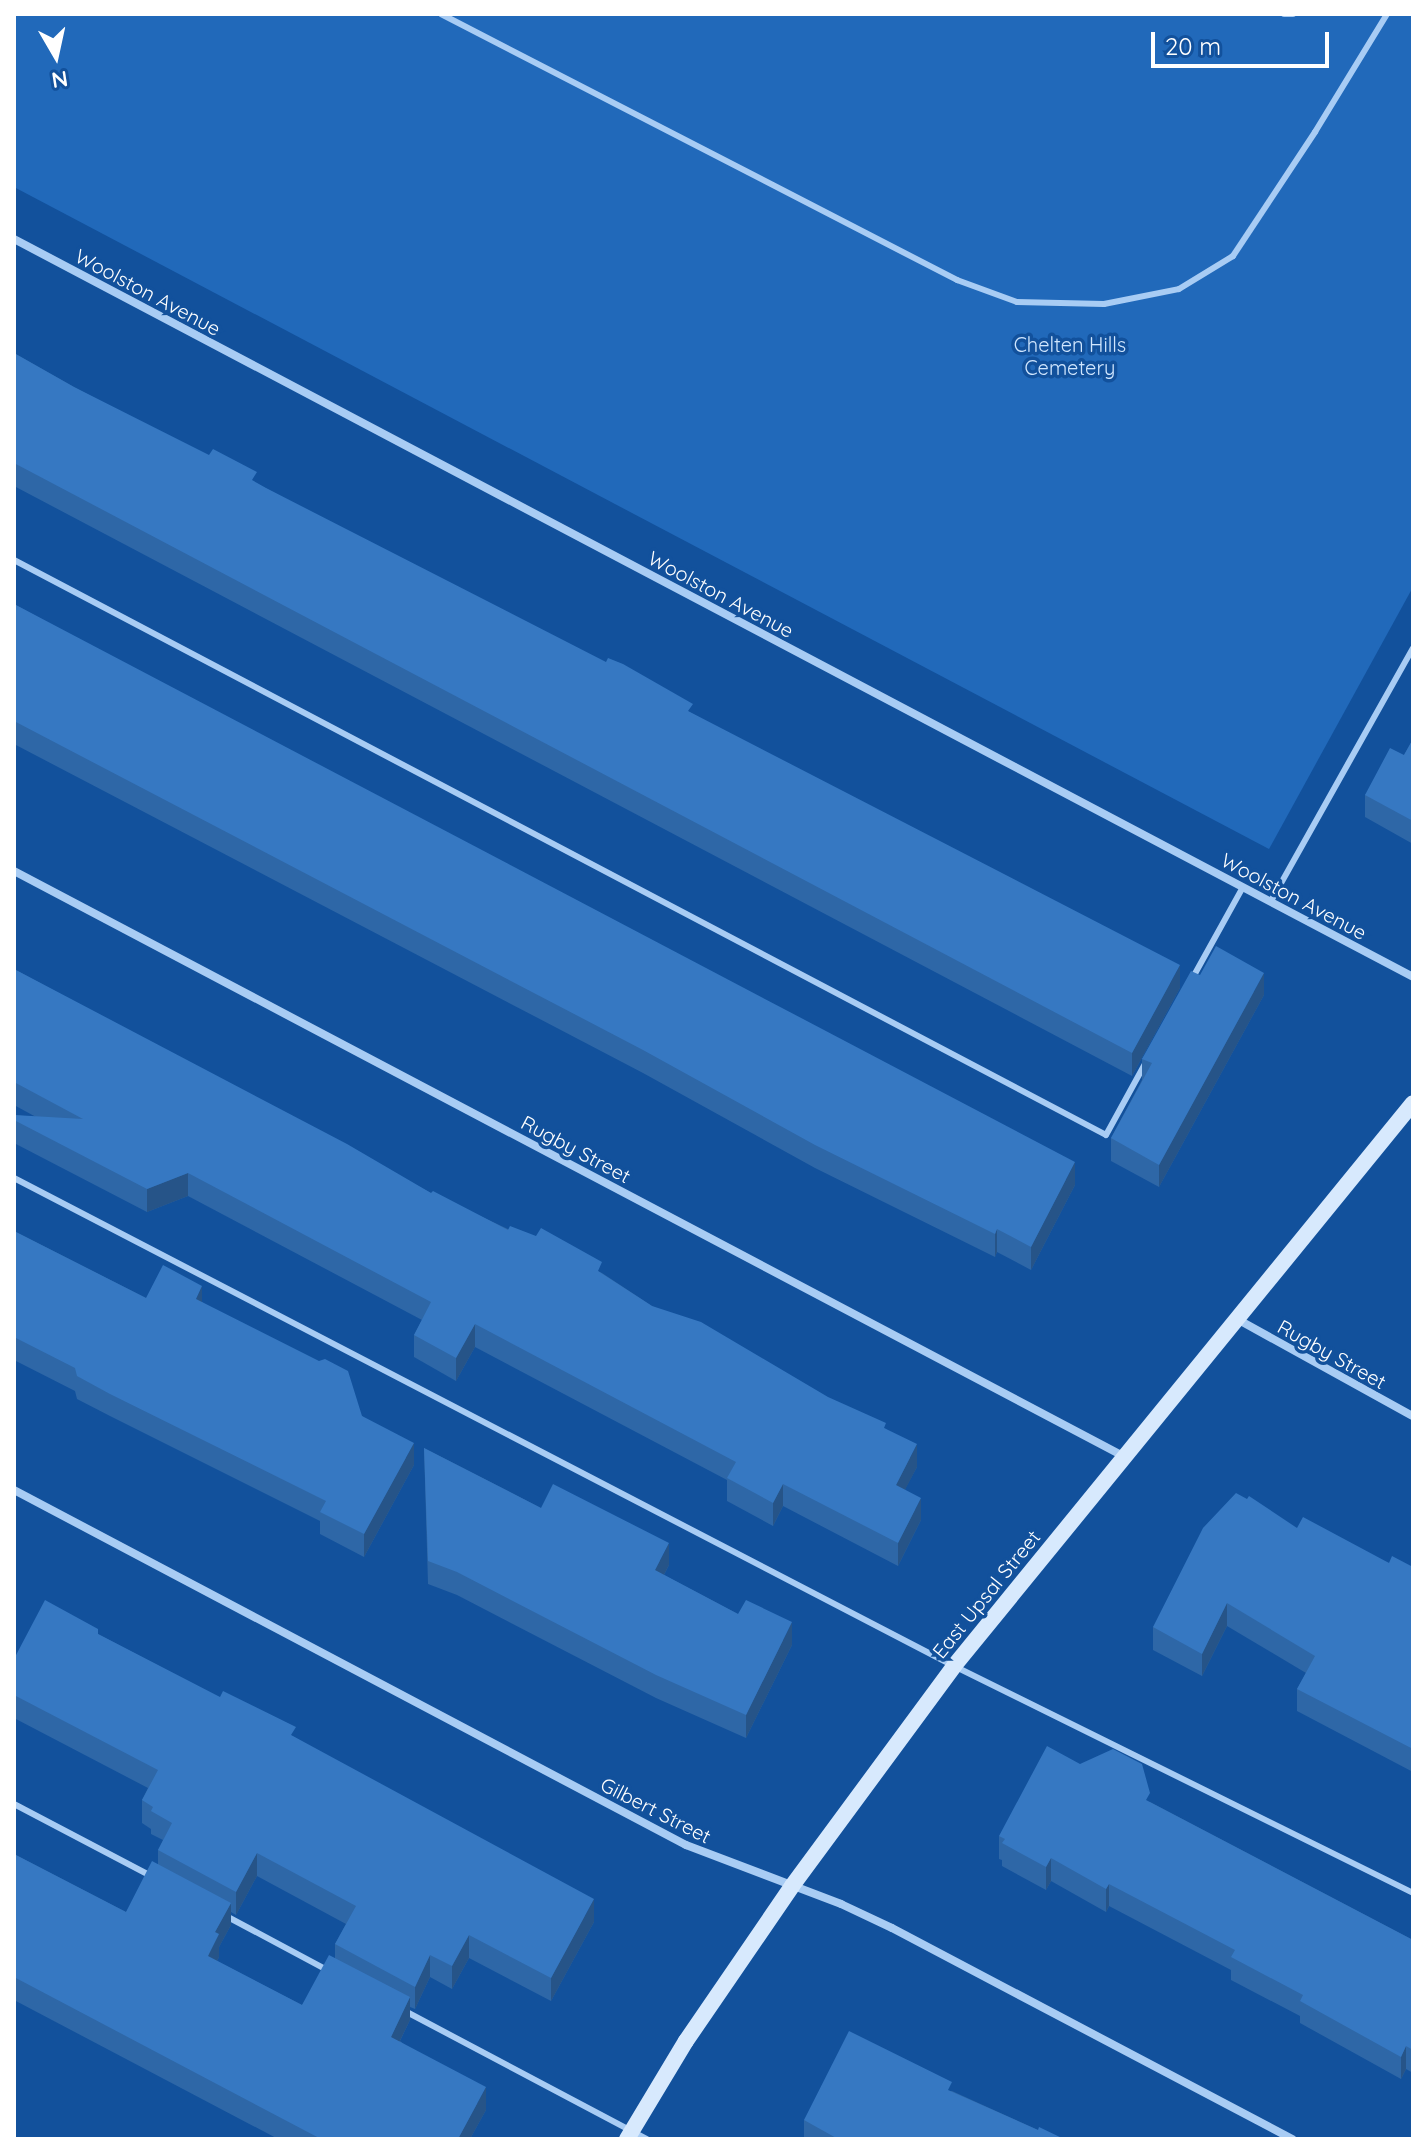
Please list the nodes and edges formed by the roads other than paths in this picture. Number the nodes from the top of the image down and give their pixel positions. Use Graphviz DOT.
graph roads {
  1 [pos="441,14"];
  2 [pos="1284,14"];
  3 [pos="1293,14"];
  4 [pos="1387,14"];
  5 [pos="14,239"];
  6 [pos="14,560"];
  7 [pos="1413,648"];
  8 [pos="14,871"];
  9 [pos="1243,887"];
  10 [pos="1271,901"];
  11 [pos="1413,977"];
  12 [pos="1189,983"];
  13 [pos="1151,1052"];
  14 [pos="1413,1103"];
  15 [pos="14,1178"];
  16 [pos="1236,1318"];
  17 [pos="1413,1416"];
  18 [pos="1123,1456"];
  19 [pos="14,1490"];
  20 [pos="954,1666"];
  21 [pos="14,1804"];
  22 [pos="154,1878"];
  23 [pos="792,1886"];
  24 [pos="1413,1893"];
  25 [pos="211,1908"];
  26 [pos="337,1975"];
  27 [pos="393,2005"];
  28 [pos="635,2136"];
  29 [pos="1293,2139"];
  1 -- 4 [label="lane"];
  2 -- 3 [label="lane"];
  5 -- 9 [label="street, Woolston Avenue"];
  6 -- 13 [label="lane"];
  7 -- 10 [label="lane"];
  8 -- 18 [label="street, Rugby Street"];
  9 -- 10 [label="street, Woolston Avenue"];
  9 -- 12 [label="lane"];
  10 -- 11 [label="street, Woolston Avenue"];
  14 -- 16 [label="street, East Upsal Street"];
  15 -- 20 [label="lane"];
  16 -- 17 [label="street, Rugby Street"];
  16 -- 18 [label="street, East Upsal Street"];
  18 -- 20 [label="street, East Upsal Street"];
  19 -- 23 [label="street, Gilbert Street"];
  20 -- 23 [label="street, East Upsal Street"];
  20 -- 24 [label="lane"];
  21 -- 22 [label="lane"];
  23 -- 28 [label="street, East Upsal Street"];
  23 -- 29 [label="street, Gilbert Street"];
  25 -- 26 [label="lane"];
  27 -- 28 [label="lane"];
}
